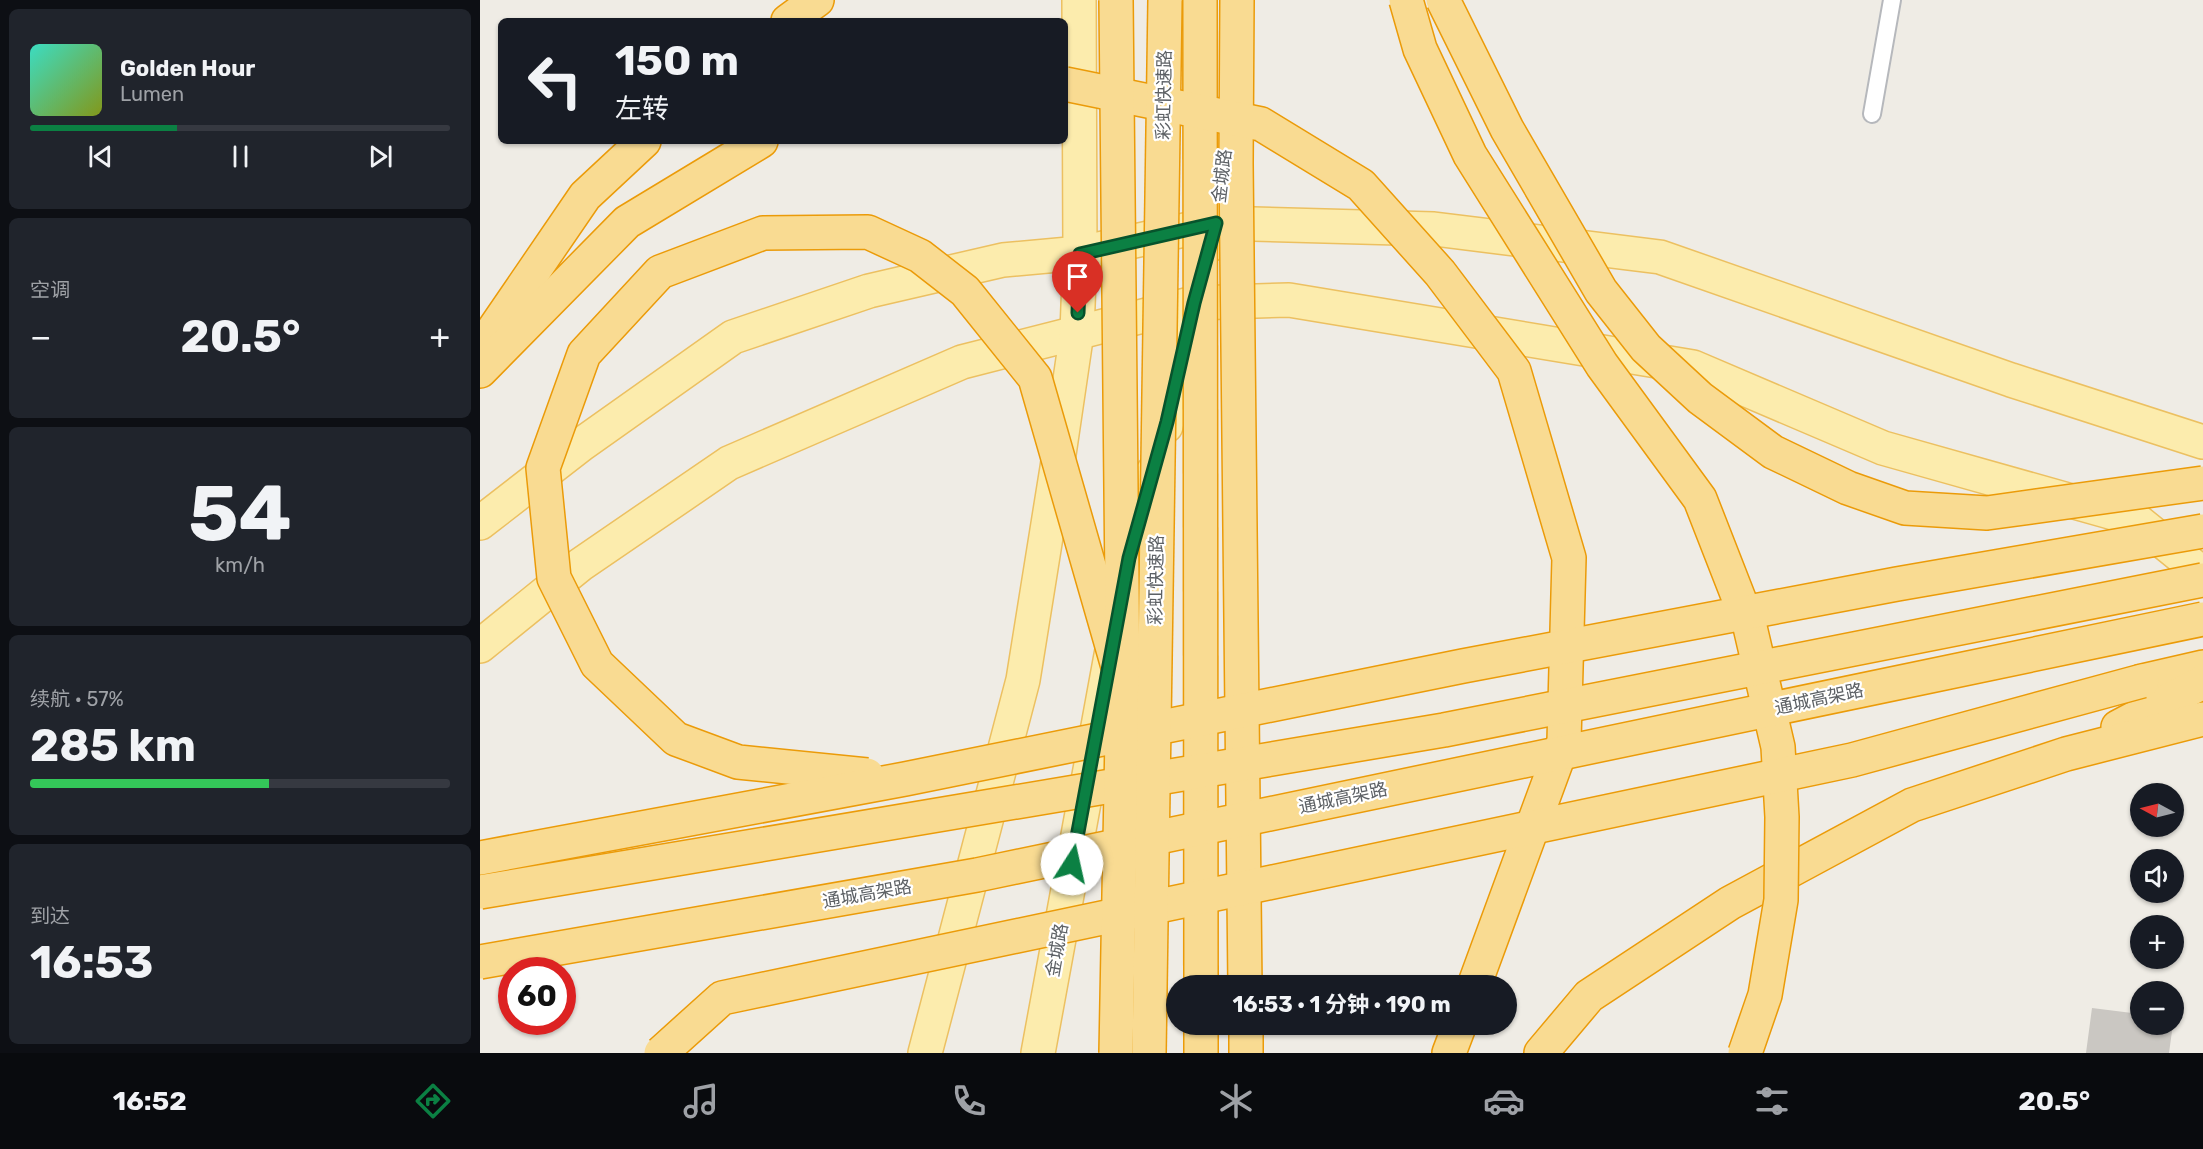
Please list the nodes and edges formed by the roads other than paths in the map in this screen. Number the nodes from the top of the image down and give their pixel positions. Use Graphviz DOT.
graph roads {
  1 [pos="817,0"];
  2 [pos="1079,0"];
  3 [pos="1116,0"];
  4 [pos="1165,0"];
  5 [pos="1200,0"];
  6 [pos="1237,0"];
  7 [pos="1243,0"];
  8 [pos="1406,0"];
  9 [pos="1443,0"];
  10 [pos="1892,0"];
  11 [pos="792,18"];
  12 [pos="1068,85"];
  13 [pos="1872,114"];
  14 [pos="641,144"];
  15 [pos="756,144"];
  16 [pos="1216,223"];
  17 [pos="1080,254"];
  18 [pos="1194,303"];
  19 [pos="1077,332"];
  20 [pos="480,349"];
  21 [pos="480,371"];
  22 [pos="2203,442"];
  23 [pos="2203,483"];
  24 [pos="480,523"];
  25 [pos="2203,531"];
  26 [pos="2203,574"];
  27 [pos="2203,580"];
  28 [pos="2203,619"];
  29 [pos="480,646"];
  30 [pos="2203,668"];
  31 [pos="2203,682"];
  32 [pos="1124,684"];
  33 [pos="2203,718"];
  34 [pos="2066,754"];
  35 [pos="905,779"];
  36 [pos="480,858"];
  37 [pos="480,892"];
  38 [pos="480,962"];
  39 [pos="1201,975"];
  40 [pos="1245,975"];
  41 [pos="1478,975"];
  42 [pos="1201,1035"];
  43 [pos="1245,1035"];
  44 [pos="1456,1035"];
  45 [pos="661,1053"];
  46 [pos="925,1053"];
  47 [pos="1038,1053"];
  48 [pos="1116,1053"];
  49 [pos="1149,1053"];
  50 [pos="1201,1053"];
  51 [pos="1246,1053"];
  52 [pos="1449,1053"];
  53 [pos="1541,1053"];
  54 [pos="1745,1053"];
  1 -- 11 [label="highway"];
  2 -- 17 [label="main road"];
  3 -- 32 [label="highway, bridge"];
  4 -- 49 [label="highway, 彩虹快速路, bridge"];
  5 -- 39 [label="highway, 彩虹快速路, bridge"];
  6 -- 40 [label="highway, bridge"];
  7 -- 16 [label="main road, 金城路"];
  8 -- 54 [label="highway, bridge"];
  9 -- 23 [label="highway, bridge"];
  10 -- 13 [label="lane"];
  12 -- 41 [label="highway, bridge"];
  14 -- 20 [label="highway"];
  15 -- 21 [label="highway"];
  16 -- 17 [label="main road"];
  16 -- 18 [label="main road, 金城路"];
  16 -- 22 [label="main road"];
  17 -- 19 [label="main road"];
  17 -- 24 [label="main road"];
  18 -- 19 [label="main road"];
  18 -- 26 [label="main road"];
  18 -- 47 [label="main road, 金城路"];
  19 -- 29 [label="main road"];
  19 -- 46 [label="main road"];
  25 -- 35 [label="highway, bridge"];
  27 -- 37 [label="highway, bridge"];
  28 -- 38 [label="highway, 通城高架路, bridge"];
  30 -- 45 [label="highway, bridge"];
  31 -- 34 [label="highway"];
  32 -- 35 [label="highway, bridge"];
  32 -- 48 [label="highway, bridge"];
  33 -- 34 [label="highway"];
  34 -- 53 [label="highway"];
  35 -- 36 [label="highway, bridge"];
  42 -- 50 [label="highway"];
  43 -- 51 [label="highway"];
  44 -- 52 [label="highway"];
}
